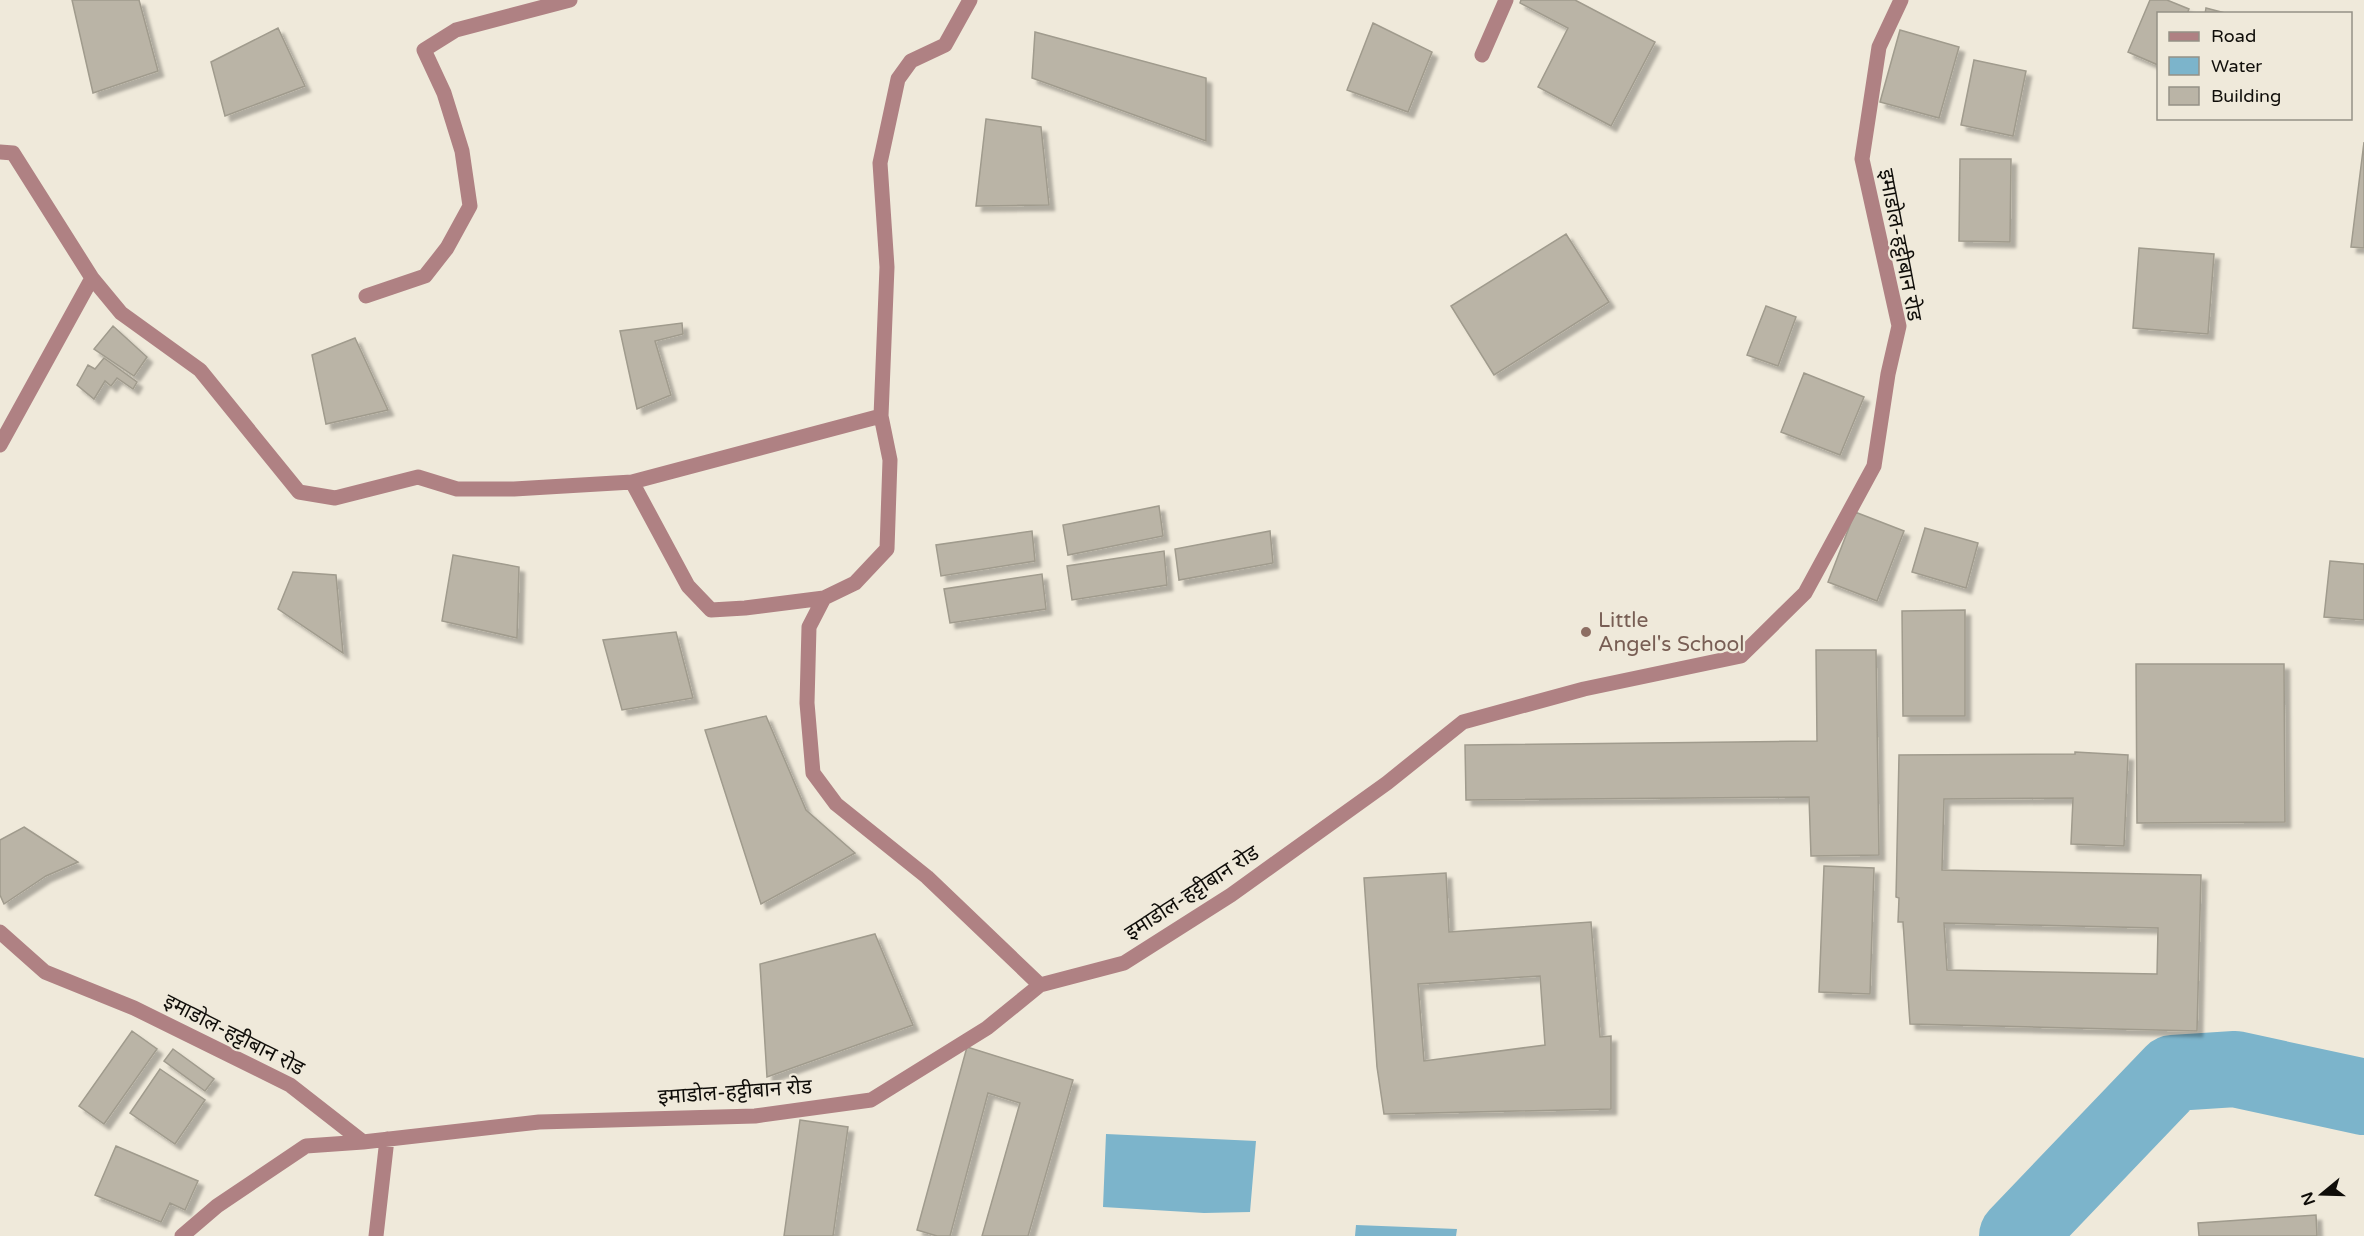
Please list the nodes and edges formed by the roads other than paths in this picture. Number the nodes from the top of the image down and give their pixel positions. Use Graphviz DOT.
graph roads {
  1 [pos="570,0"];
  2 [pos="970,0"];
  3 [pos="1506,0"];
  4 [pos="1901,0"];
  5 [pos="1482,55"];
  6 [pos="0,152"];
  7 [pos="92,278"];
  8 [pos="366,296"];
  9 [pos="880,416"];
  10 [pos="0,445"];
  11 [pos="632,482"];
  12 [pos="824,598"];
  13 [pos="0,932"];
  14 [pos="1040,985"];
  15 [pos="387,1139"];
  16 [pos="363,1142"];
  17 [pos="182,1236"];
  18 [pos="376,1236"];
  1 -- 8 [label="street"];
  2 -- 9 [label="street"];
  3 -- 5 [label="street"];
  4 -- 14 [label="street, इमाडोल-हट्टीबान रोड"];
  6 -- 7 [label="street"];
  7 -- 10 [label="street"];
  7 -- 11 [label="street"];
  9 -- 11 [label="street"];
  9 -- 12 [label="street"];
  11 -- 12 [label="street"];
  12 -- 14 [label="street"];
  13 -- 16 [label="street, इमाडोल-हट्टीबान रोड"];
  14 -- 15 [label="street, इमाडोल-हट्टीबान रोड"];
  15 -- 16 [label="street, इमाडोल-हट्टीबान रोड"];
  15 -- 18 [label="street"];
  16 -- 17 [label="street"];
}
